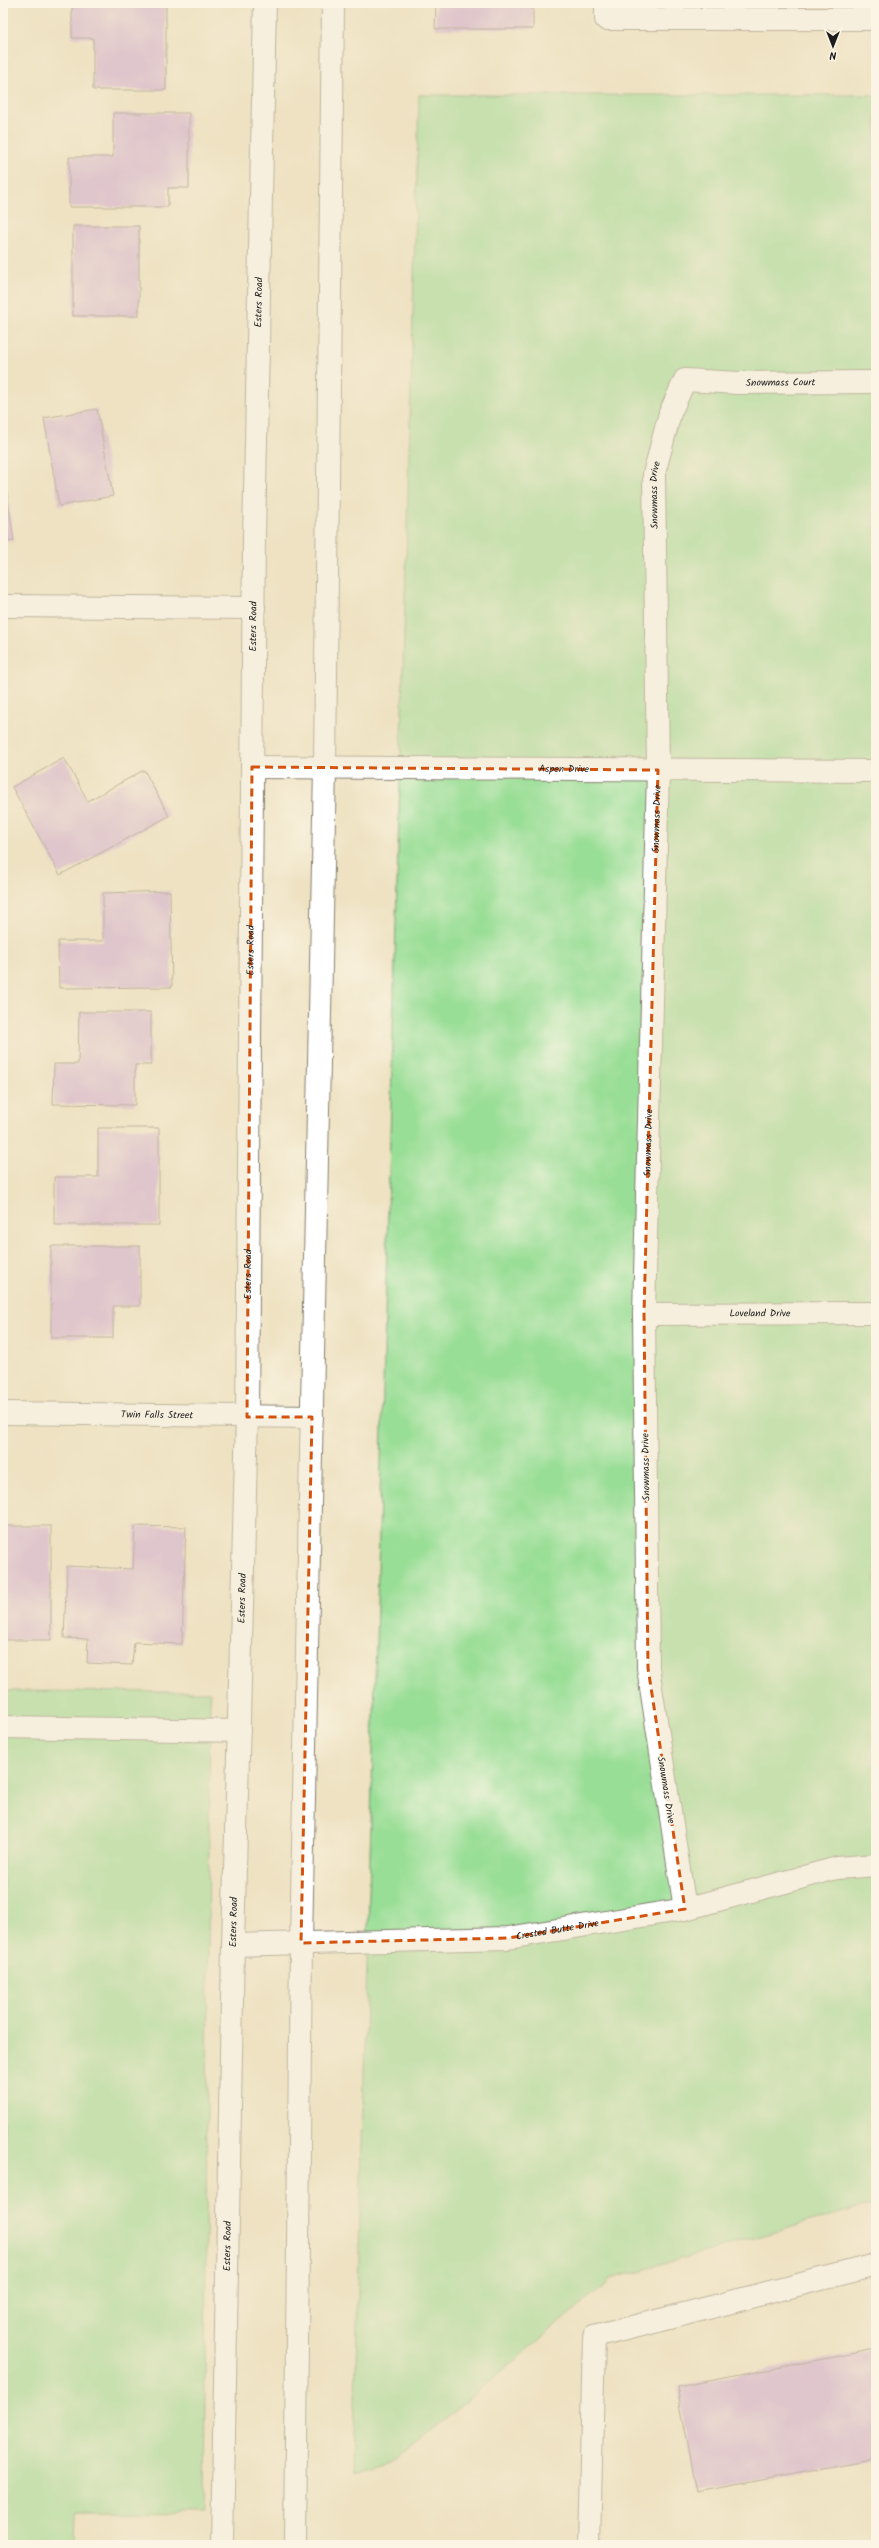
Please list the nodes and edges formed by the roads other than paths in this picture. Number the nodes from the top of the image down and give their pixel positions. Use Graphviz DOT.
graph roads {
  1 [pos="265,3"];
  2 [pos="333,3"];
  3 [pos="606,3"];
  4 [pos="876,18"];
  5 [pos="685,380"];
  6 [pos="876,382"];
  7 [pos="3,606"];
  8 [pos="254,608"];
  9 [pos="252,767"];
  10 [pos="325,768"];
  11 [pos="658,770"];
  12 [pos="876,771"];
  13 [pos="876,1313"];
  14 [pos="644,1314"];
  15 [pos="3,1413"];
  16 [pos="247,1416"];
  17 [pos="312,1416"];
  18 [pos="3,1727"];
  19 [pos="239,1731"];
  20 [pos="876,1864"];
  21 [pos="685,1909"];
  22 [pos="301,1943"];
  23 [pos="233,1945"];
  24 [pos="876,2265"];
  25 [pos="222,2545"];
  26 [pos="295,2545"];
  27 [pos="589,2545"];
  1 -- 8 [label="main road, Esters Road"];
  2 -- 10 [label="main road"];
  3 -- 4 [label="main road"];
  5 -- 6 [label="main road, Snowmass Court"];
  5 -- 11 [label="main road, Snowmass Drive"];
  7 -- 8 [label="main road"];
  8 -- 9 [label="main road, Esters Road"];
  9 -- 10 [label="main road, Aspen Drive"];
  9 -- 16 [label="main road, Esters Road"];
  10 -- 11 [label="main road, Aspen Drive"];
  10 -- 17 [label="main road"];
  11 -- 12 [label="main road, Aspen Drive"];
  11 -- 14 [label="main road, Snowmass Drive"];
  13 -- 14 [label="main road, Loveland Drive"];
  14 -- 21 [label="main road, Snowmass Drive"];
  15 -- 16 [label="main road, Twin Falls Street"];
  16 -- 17 [label="main road, Twin Falls Street"];
  16 -- 19 [label="main road, Esters Road"];
  17 -- 22 [label="main road"];
  18 -- 19 [label="main road"];
  19 -- 23 [label="main road, Esters Road"];
  20 -- 21 [label="main road, Crested Butte Drive"];
  21 -- 22 [label="main road, Crested Butte Drive"];
  22 -- 23 [label="main road, Crested Butte Drive"];
  22 -- 26 [label="main road"];
  23 -- 25 [label="main road, Esters Road"];
  24 -- 27 [label="main road"];
}
